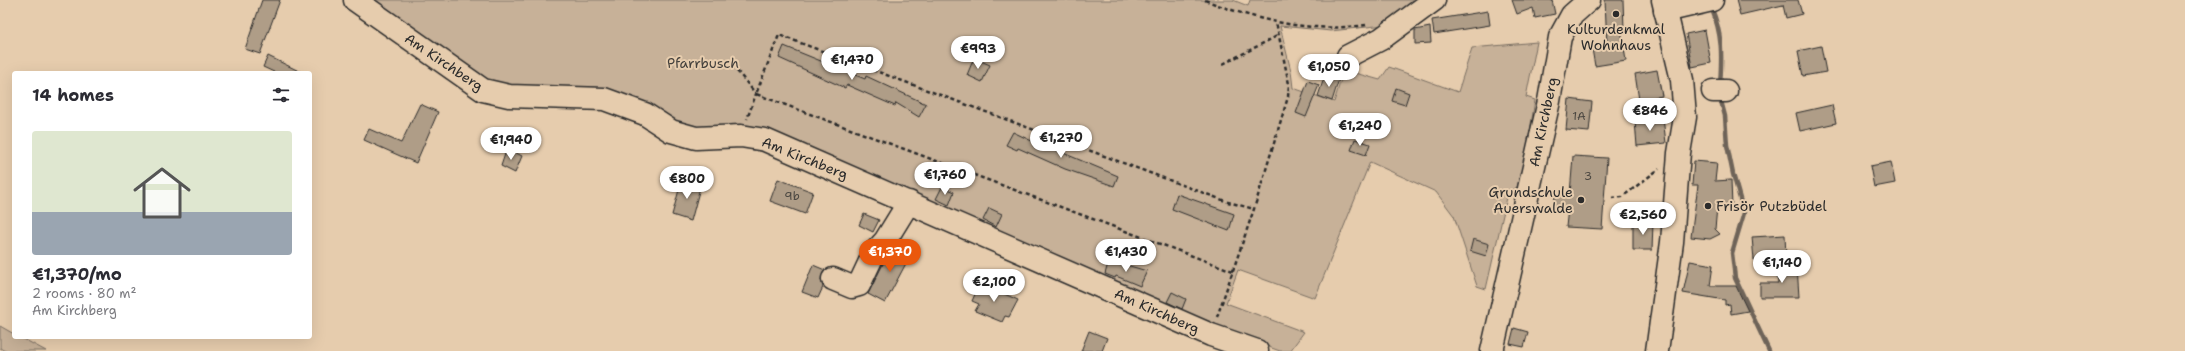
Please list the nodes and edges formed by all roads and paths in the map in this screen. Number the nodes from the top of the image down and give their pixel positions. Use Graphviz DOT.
graph roads {
  1 [pos="355,0"];
  2 [pos="1205,0"];
  3 [pos="1434,0"];
  4 [pos="1589,0"];
  5 [pos="1709,1"];
  6 [pos="1664,5"];
  7 [pos="1276,22"];
  8 [pos="1371,24"];
  9 [pos="1279,35"];
  10 [pos="1348,56"];
  11 [pos="728,60"];
  12 [pos="1223,64"];
  13 [pos="756,94"];
  14 [pos="741,136"];
  15 [pos="1678,170"];
  16 [pos="1612,198"];
  17 [pos="909,202"];
  18 [pos="1254,209"];
  19 [pos="1233,272"];
  20 [pos="833,279"];
  21 [pos="1211,335"];
  22 [pos="1247,349"];
  23 [pos="1489,350"];
  24 [pos="1657,351"];
  1 -- 14 [label="street, Am Kirchberg"];
  2 -- 7 [label="path"];
  3 -- 10 [label="street"];
  4 -- 23 [label="street, Am Kirchberg"];
  5 -- 6 [label="street"];
  6 -- 15 [label="street"];
  7 -- 8 [label="path"];
  7 -- 9 [label="path"];
  9 -- 12 [label="path"];
  9 -- 18 [label="path"];
  11 -- 13 [label="path"];
  13 -- 14 [label="path"];
  13 -- 18 [label="path"];
  13 -- 19 [label="path"];
  14 -- 17 [label="street, Am Kirchberg"];
  15 -- 16 [label="path"];
  15 -- 24 [label="street"];
  17 -- 20 [label="street"];
  17 -- 21 [label="street, Am Kirchberg"];
  18 -- 19 [label="path"];
  19 -- 21 [label="path"];
  21 -- 22 [label="street, Am Kirchberg"];
}
